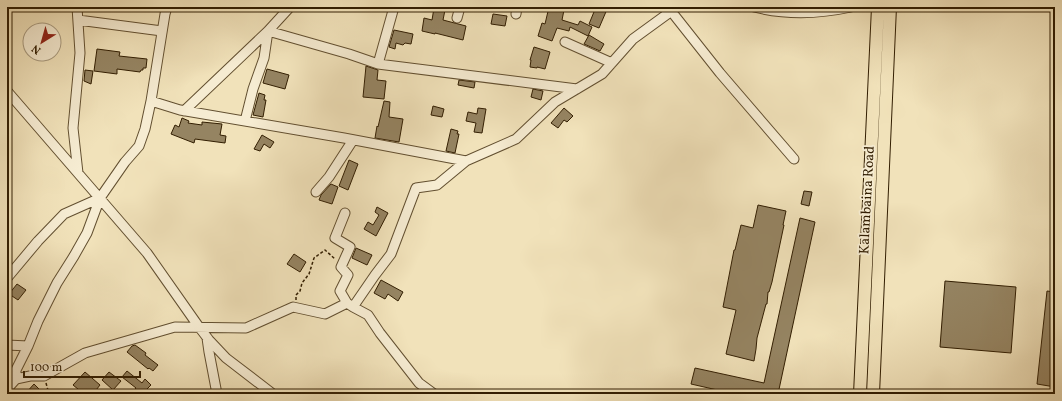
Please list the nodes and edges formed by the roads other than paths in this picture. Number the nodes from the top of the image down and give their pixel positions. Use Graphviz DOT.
graph roads {
  1 [pos="77,7"];
  2 [pos="167,7"];
  3 [pos="290,7"];
  4 [pos="394,7"];
  5 [pos="460,7"];
  6 [pos="754,7"];
  7 [pos="851,7"];
  8 [pos="878,7"];
  9 [pos="890,7"];
  10 [pos="674,9"];
  11 [pos="457,18"];
  12 [pos="78,20"];
  13 [pos="162,31"];
  14 [pos="268,31"];
  15 [pos="565,42"];
  16 [pos="612,63"];
  17 [pos="378,64"];
  18 [pos="577,89"];
  19 [pos="7,91"];
  20 [pos="151,101"];
  21 [pos="184,111"];
  22 [pos="245,121"];
  23 [pos="353,140"];
  24 [pos="794,159"];
  25 [pos="466,161"];
  26 [pos="78,173"];
  27 [pos="316,192"];
  28 [pos="100,198"];
  29 [pos="345,213"];
  30 [pos="7,278"];
  31 [pos="350,305"];
  32 [pos="199,327"];
  33 [pos="208,338"];
  34 [pos="7,345"];
  35 [pos="28,346"];
  36 [pos="16,379"];
  37 [pos="7,389"];
  38 [pos="217,394"];
  39 [pos="273,394"];
  40 [pos="434,394"];
  41 [pos="860,394"];
  42 [pos="873,394"];
  1 -- 12 [label="street"];
  2 -- 13 [label="street"];
  3 -- 14 [label="street"];
  4 -- 17 [label="street"];
  5 -- 11 [label="street"];
  6 -- 7 [label="street"];
  8 -- 41 [label="main road"];
  9 -- 42 [label="main road, Kalambaina Road"];
  10 -- 16 [label="street"];
  10 -- 24 [label="street"];
  12 -- 13 [label="street"];
  12 -- 26 [label="street"];
  13 -- 20 [label="street"];
  14 -- 17 [label="street"];
  14 -- 21 [label="street"];
  14 -- 22 [label="street"];
  15 -- 16 [label="street"];
  16 -- 18 [label="street"];
  17 -- 18 [label="street"];
  18 -- 25 [label="street"];
  19 -- 26 [label="street"];
  20 -- 21 [label="street"];
  20 -- 28 [label="street"];
  21 -- 22 [label="street"];
  22 -- 23 [label="street"];
  23 -- 25 [label="street"];
  23 -- 27 [label="street"];
  25 -- 31 [label="street"];
  26 -- 28 [label="street"];
  28 -- 30 [label="street"];
  28 -- 32 [label="street"];
  28 -- 35 [label="street"];
  29 -- 31 [label="street"];
  31 -- 32 [label="street"];
  31 -- 40 [label="street"];
  32 -- 33 [label="street"];
  32 -- 36 [label="street"];
  33 -- 38 [label="street"];
  33 -- 39 [label="street"];
  34 -- 35 [label="street"];
  35 -- 36 [label="street"];
  36 -- 37 [label="street"];
}
